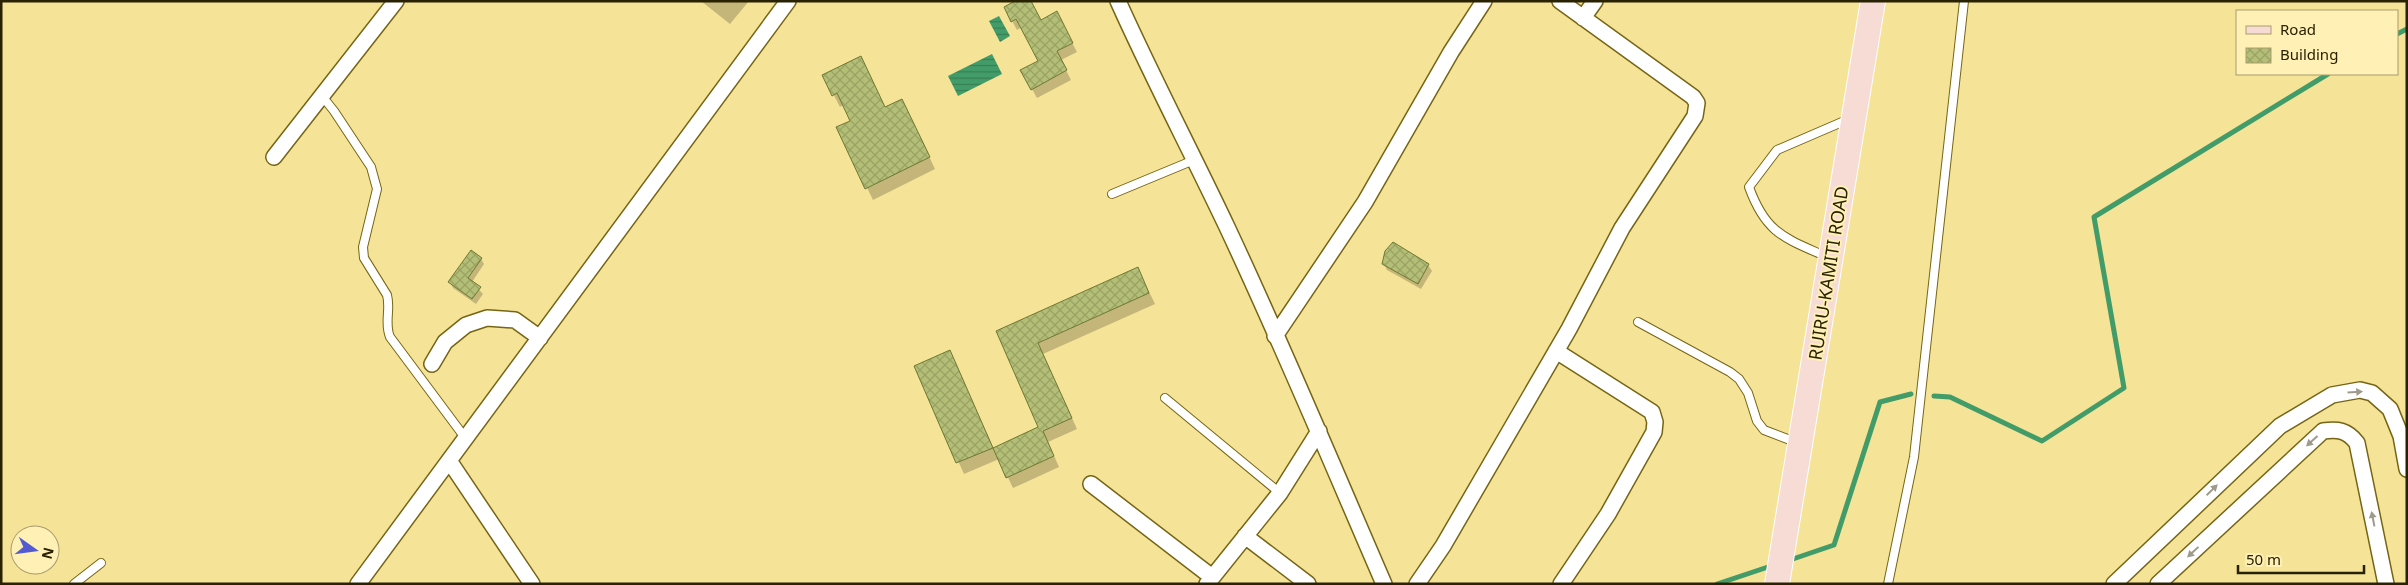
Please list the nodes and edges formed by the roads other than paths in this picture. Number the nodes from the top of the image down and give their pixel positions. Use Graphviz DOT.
graph roads {
  1 [pos="396,1"];
  2 [pos="788,1"];
  3 [pos="1118,1"];
  4 [pos="1484,1"];
  5 [pos="1560,1"];
  6 [pos="1595,1"];
  7 [pos="1873,1"];
  8 [pos="1964,1"];
  9 [pos="1583,18"];
  10 [pos="322,96"];
  11 [pos="1853,117"];
  12 [pos="274,157"];
  13 [pos="1194,160"];
  14 [pos="1112,194"];
  15 [pos="1831,259"];
  16 [pos="1638,322"];
  17 [pos="1275,336"];
  18 [pos="540,338"];
  19 [pos="1556,351"];
  20 [pos="432,364"];
  21 [pos="1165,398"];
  22 [pos="1319,431"];
  23 [pos="466,439"];
  24 [pos="1800,444"];
  25 [pos="450,462"];
  26 [pos="2407,469"];
  27 [pos="1091,484"];
  28 [pos="1280,493"];
  29 [pos="1246,536"];
  30 [pos="102,563"];
  31 [pos="1209,580"];
  32 [pos="74,584"];
  33 [pos="358,584"];
  34 [pos="532,584"];
  35 [pos="1308,584"];
  36 [pos="1384,584"];
  37 [pos="1417,584"];
  38 [pos="1561,584"];
  39 [pos="1777,584"];
  40 [pos="1888,584"];
  41 [pos="2114,584"];
  42 [pos="2158,584"];
  43 [pos="2386,584"];
  1 -- 10 [label="street"];
  2 -- 18 [label="street"];
  3 -- 13 [label="street"];
  4 -- 17 [label="street"];
  5 -- 9 [label="street"];
  6 -- 9 [label="street"];
  7 -- 11 [label="main road, RUIRU-KAMITI ROAD"];
  8 -- 40 [label="lane"];
  9 -- 19 [label="street"];
  10 -- 12 [label="street"];
  10 -- 23 [label="lane"];
  11 -- 15 [label="main road, RUIRU-KAMITI ROAD"];
  11 -- 15 [label="lane"];
  13 -- 14 [label="lane"];
  13 -- 17 [label="street"];
  15 -- 24 [label="main road, RUIRU-KAMITI ROAD"];
  16 -- 24 [label="lane"];
  17 -- 22 [label="street"];
  18 -- 20 [label="street"];
  18 -- 23 [label="street"];
  19 -- 37 [label="street"];
  19 -- 38 [label="street"];
  21 -- 28 [label="lane"];
  22 -- 28 [label="street"];
  22 -- 36 [label="street"];
  23 -- 25 [label="street"];
  24 -- 39 [label="main road, RUIRU-KAMITI ROAD"];
  25 -- 33 [label="street"];
  25 -- 34 [label="street"];
  41 -- 26 [label="street, one-way"];
  27 -- 31 [label="street"];
  28 -- 29 [label="street"];
  29 -- 31 [label="street"];
  29 -- 35 [label="street"];
  30 -- 32 [label="lane"];
  43 -- 42 [label="street, one-way"];
}
